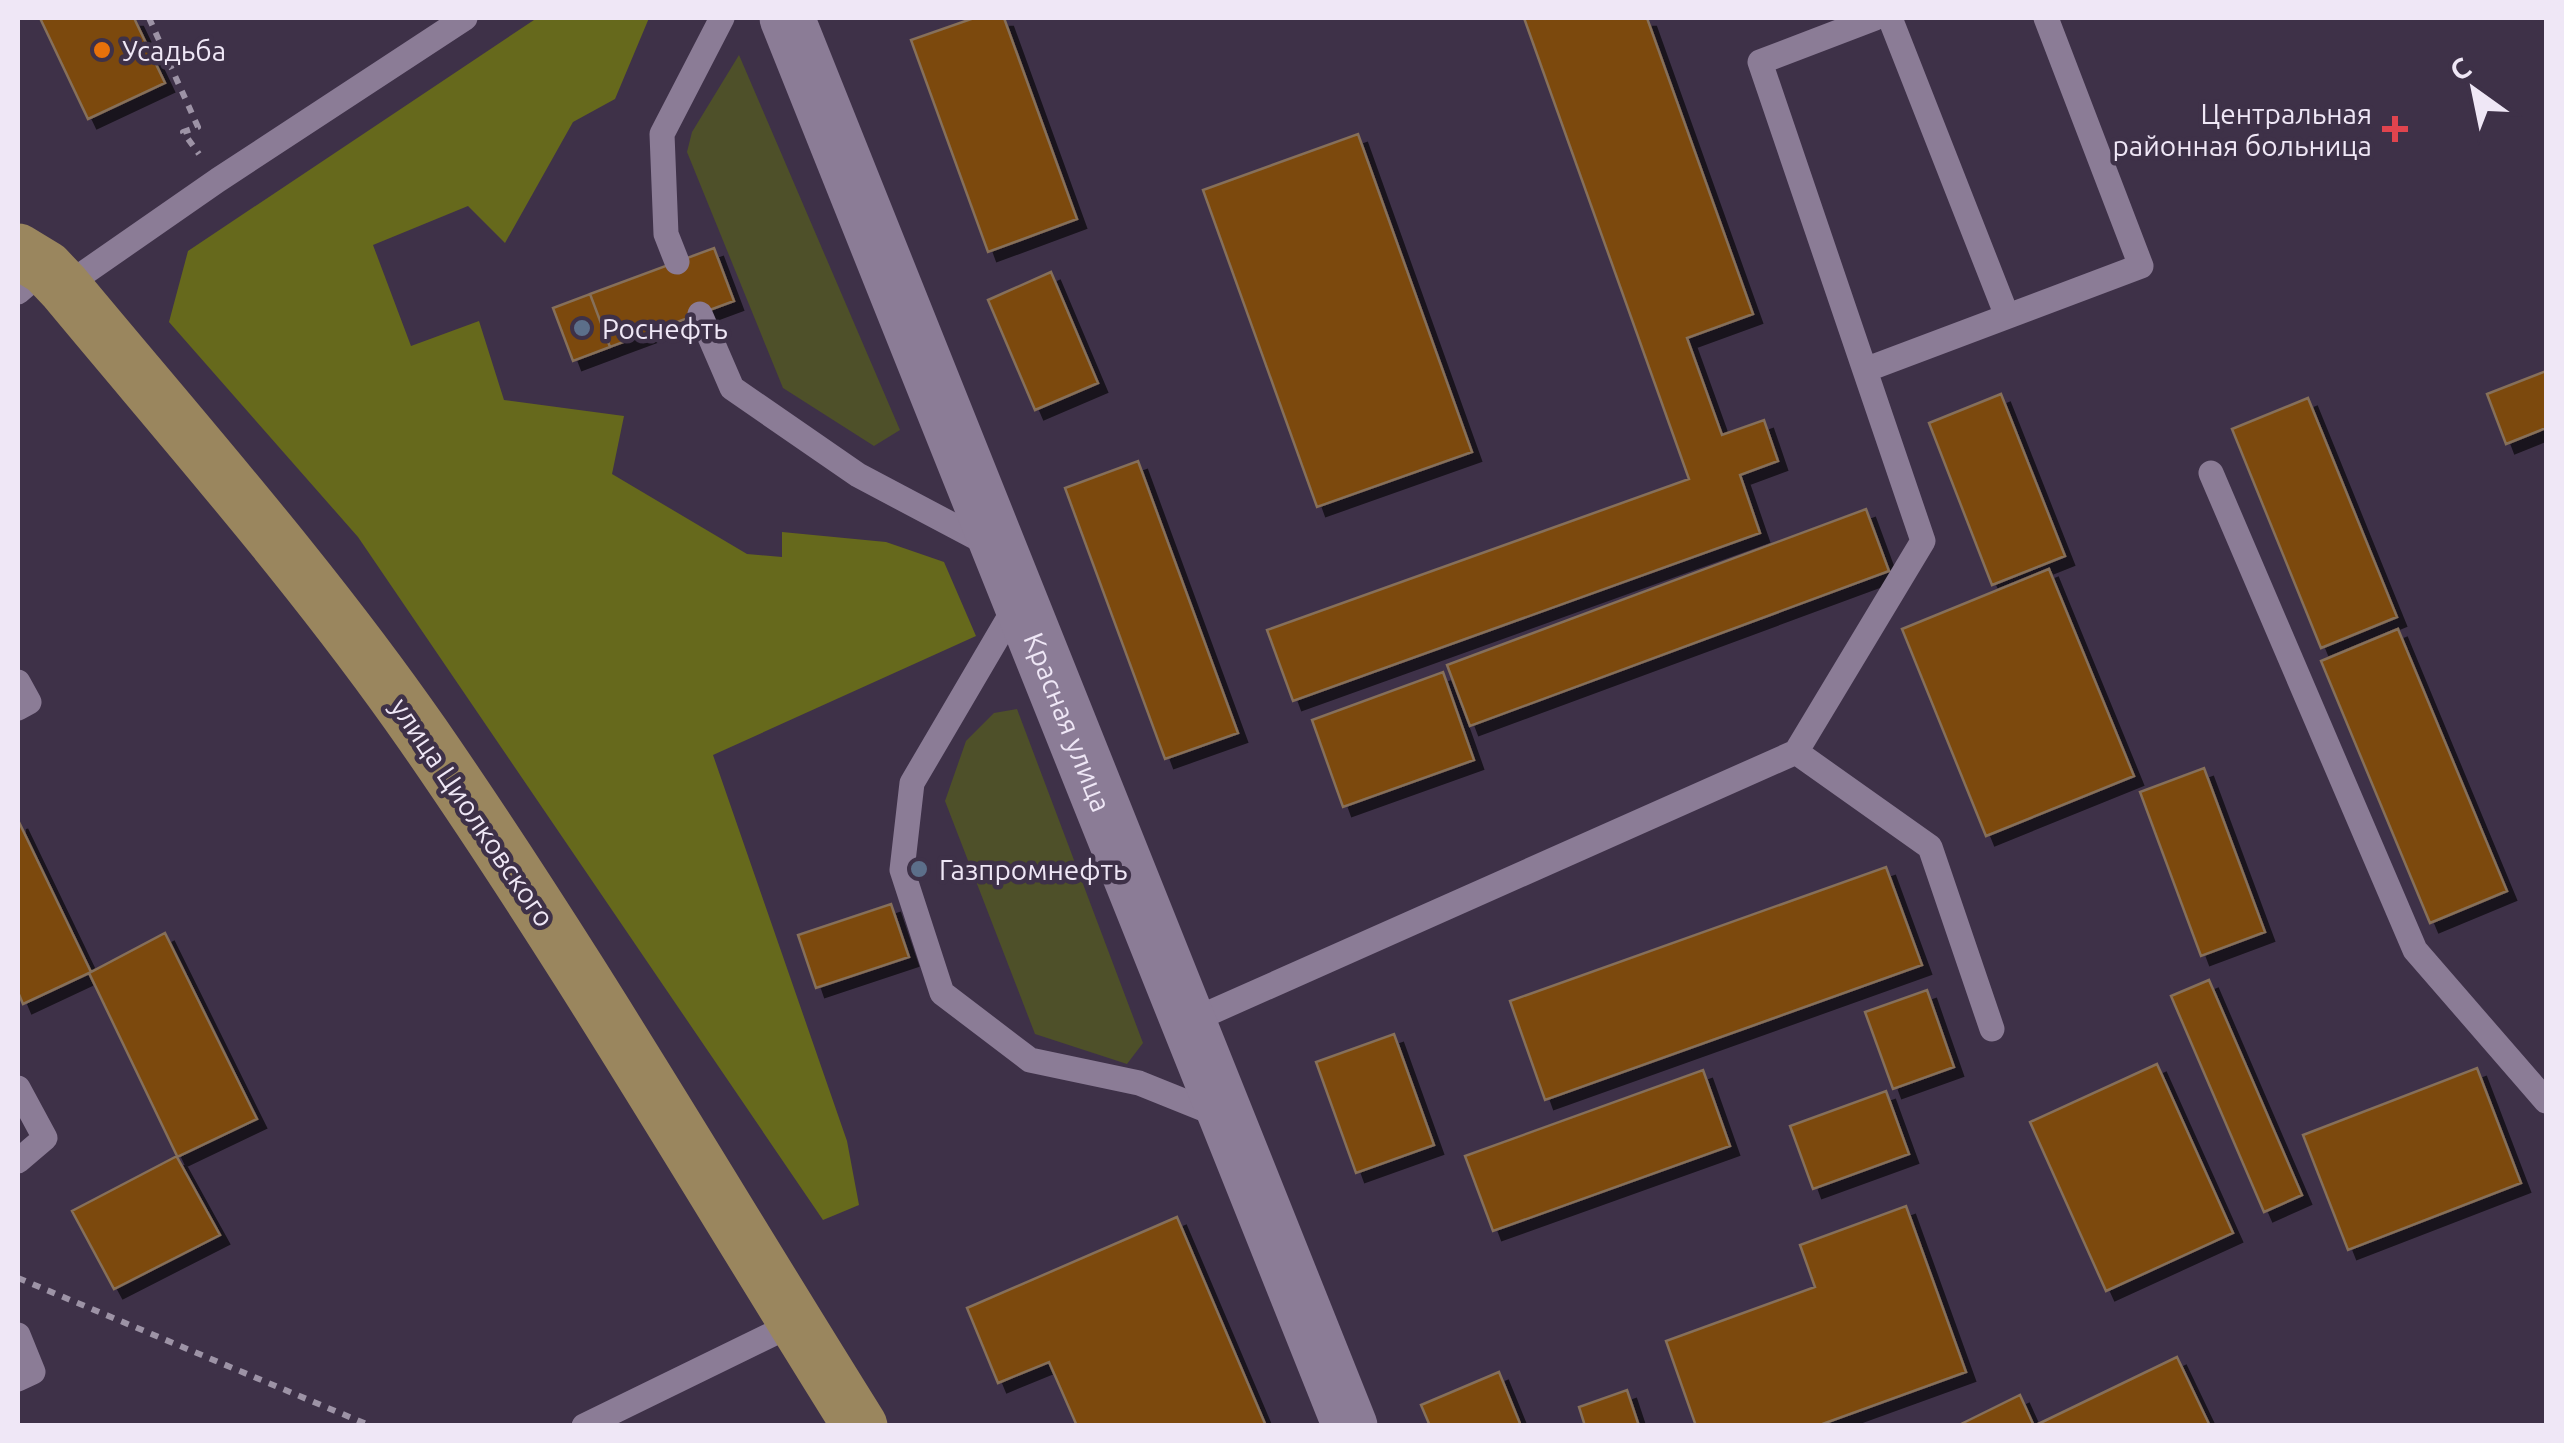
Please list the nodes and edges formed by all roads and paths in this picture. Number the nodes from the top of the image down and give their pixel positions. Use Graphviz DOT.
graph roads {
  1 [pos="149,18"];
  2 [pos="465,18"];
  3 [pos="722,18"];
  4 [pos="787,18"];
  5 [pos="1875,18"];
  6 [pos="1890,18"];
  7 [pos="2046,18"];
  8 [pos="218,180"];
  9 [pos="678,262"];
  10 [pos="36,275"];
  11 [pos="700,314"];
  12 [pos="2006,316"];
  13 [pos="1864,370"];
  14 [pos="2211,473"];
  15 [pos="1010,575"];
  16 [pos="18,682"];
  17 [pos="18,708"];
  18 [pos="1796,752"];
  19 [pos="1189,1022"];
  20 [pos="1992,1029"];
  21 [pos="18,1088"];
  22 [pos="2546,1101"];
  23 [pos="1228,1119"];
  24 [pos="18,1161"];
  25 [pos="18,1278"];
  26 [pos="795,1323"];
  27 [pos="18,1335"];
  28 [pos="18,1379"];
  29 [pos="634,1415"];
  30 [pos="371,1426"];
  31 [pos="584,1426"];
  32 [pos="860,1426"];
  33 [pos="1350,1426"];
  1 -- 8 [label="path"];
  2 -- 8 [label="lane"];
  3 -- 9 [label="lane"];
  4 -- 15 [label="main road, Красная улица"];
  5 -- 13 [label="lane"];
  6 -- 12 [label="lane"];
  7 -- 12 [label="lane"];
  8 -- 10 [label="lane"];
  10 -- 26 [label="main road, улица Циолковского"];
  11 -- 15 [label="lane"];
  12 -- 13 [label="lane"];
  13 -- 18 [label="lane"];
  14 -- 22 [label="lane"];
  15 -- 19 [label="main road, Красная улица"];
  15 -- 23 [label="lane"];
  16 -- 17 [label="lane"];
  18 -- 19 [label="lane"];
  18 -- 20 [label="lane"];
  19 -- 23 [label="main road, Красная улица"];
  21 -- 24 [label="lane"];
  23 -- 33 [label="main road, Красная улица"];
  25 -- 30 [label="path"];
  26 -- 29 [label="lane"];
  26 -- 32 [label="main road, улица Циолковского"];
  27 -- 28 [label="lane"];
  29 -- 31 [label="lane"];
}
